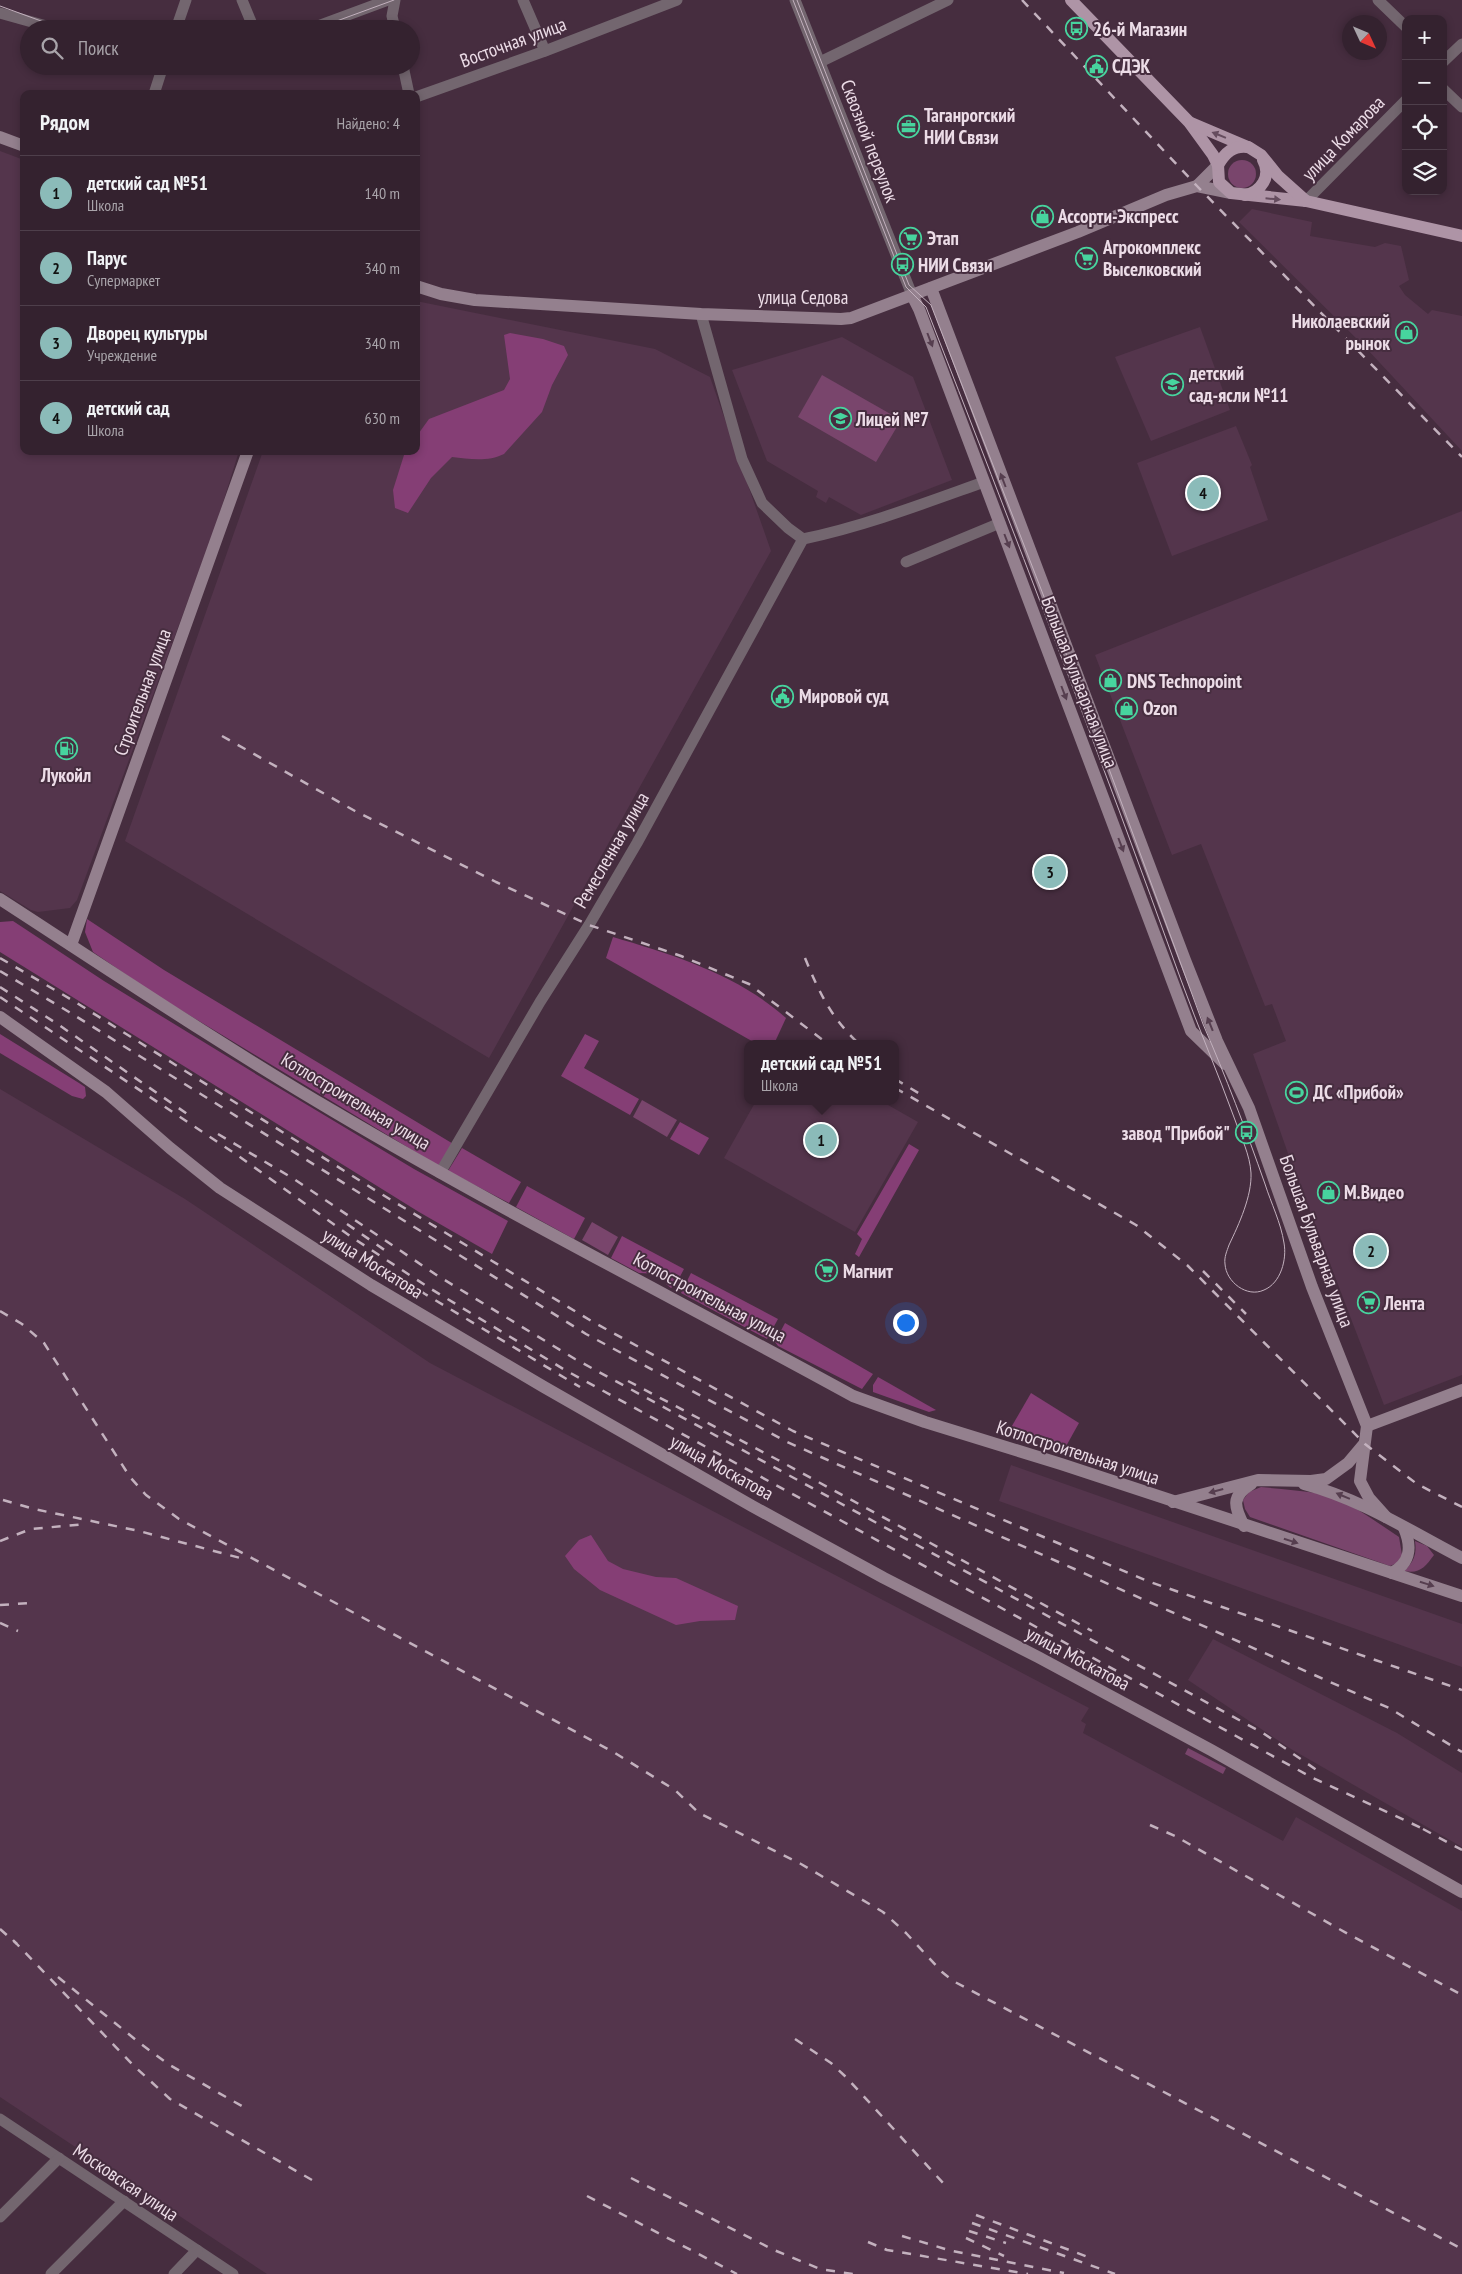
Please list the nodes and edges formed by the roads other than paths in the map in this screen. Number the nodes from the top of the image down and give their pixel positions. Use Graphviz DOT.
graph roads {
  1 [pos="186,0"];
  2 [pos="242,0"];
  3 [pos="388,0"];
  4 [pos="395,0"];
  5 [pos="523,0"];
  6 [pos="677,0"];
  7 [pos="795,0"];
  8 [pos="948,0"];
  9 [pos="1071,0"];
  10 [pos="1378,0"];
  11 [pos="360,5"];
  12 [pos="0,13"];
  13 [pos="25,20"];
  14 [pos="179,20"];
  15 [pos="250,20"];
  16 [pos="329,20"];
  17 [pos="393,20"];
  18 [pos="1402,23"];
  19 [pos="1462,44"];
  20 [pos="545,51"];
  21 [pos="1445,60"];
  22 [pos="820,62"];
  23 [pos="160,75"];
  24 [pos="405,75"];
  25 [pos="155,90"];
  26 [pos="409,90"];
  27 [pos="1447,93"];
  28 [pos="420,96"];
  29 [pos="1402,104"];
  30 [pos="1462,106"];
  31 [pos="1188,122"];
  32 [pos="0,137"];
  33 [pos="20,144"];
  34 [pos="1256,152"];
  35 [pos="1218,164"];
  36 [pos="1197,186"];
  37 [pos="1235,194"];
  38 [pos="1306,201"];
  39 [pos="1462,236"];
  40 [pos="420,287"];
  41 [pos="931,288"];
  42 [pos="912,295"];
  43 [pos="701,314"];
  44 [pos="247,455"];
  45 [pos="984,482"];
  46 [pos="1000,523"];
  47 [pos="803,538"];
  48 [pos="906,562"];
  49 [pos="0,899"];
  50 [pos="71,946"];
  51 [pos="0,1016"];
  52 [pos="1231,1068"];
  53 [pos="440,1173"];
  54 [pos="1462,1390"];
  55 [pos="1367,1426"];
  56 [pos="1365,1444"];
  57 [pos="1258,1480"];
  58 [pos="1288,1480"];
  59 [pos="1173,1502"];
  60 [pos="1386,1518"];
  61 [pos="1244,1526"];
  62 [pos="1404,1528"];
  63 [pos="1462,1558"];
  64 [pos="1392,1573"];
  65 [pos="1462,1596"];
  66 [pos="1462,1892"];
  67 [pos="0,2119"];
  68 [pos="59,2158"];
  69 [pos="124,2201"];
  70 [pos="0,2216"];
  71 [pos="197,2250"];
  72 [pos="51,2274"];
  73 [pos="174,2274"];
  74 [pos="233,2274"];
  1 -- 14 [label="street"];
  2 -- 15 [label="street"];
  3 -- 11 [label="street"];
  4 -- 17 [label="street"];
  5 -- 20 [label="street"];
  6 -- 20 [label="street, Восточная улица"];
  7 -- 22 [label="street, Сквозной переулок"];
  8 -- 22 [label="street"];
  9 -- 31 [label="main road"];
  10 -- 18 [label="street"];
  11 -- 16 [label="street"];
  12 -- 13 [label="street"];
  19 -- 21 [label="street"];
  20 -- 28 [label="street, Восточная улица"];
  22 -- 42 [label="street, Сквозной переулок"];
  23 -- 25 [label="street"];
  24 -- 26 [label="street"];
  27 -- 30 [label="street"];
  29 -- 38 [label="street, улица Комарова"];
  34 -- 31 [label="main road, one-way"];
  31 -- 35 [label="main road"];
  32 -- 33 [label="main road"];
  34 -- 35 [label="main road"];
  34 -- 37 [label="main road"];
  34 -- 38 [label="main road"];
  35 -- 36 [label="main road, улица Седова"];
  35 -- 37 [label="main road"];
  36 -- 37 [label="main road, улица Седова"];
  36 -- 41 [label="main road, улица Седова"];
  37 -- 38 [label="main road, one-way"];
  38 -- 39 [label="main road"];
  40 -- 43 [label="main road, улица Седова"];
  41 -- 42 [label="main road, улица Седова"];
  52 -- 41 [label="main road, Большая Бульварная улица, one-way"];
  42 -- 43 [label="main road, улица Седова"];
  42 -- 45 [label="main road, Большая Бульварная улица, one-way"];
  43 -- 47 [label="street"];
  44 -- 50 [label="main road, Строительная улица"];
  45 -- 46 [label="main road, Большая Бульварная улица"];
  45 -- 47 [label="street"];
  46 -- 48 [label="street"];
  46 -- 52 [label="main road, Большая Бульварная улица, one-way"];
  47 -- 53 [label="street, Ремесленная улица"];
  49 -- 50 [label="main road, Котлостроительная улица"];
  50 -- 53 [label="main road, Котлостроительная улица"];
  51 -- 66 [label="main road, улица Москатова"];
  52 -- 55 [label="main road, Большая Бульварная улица"];
  53 -- 59 [label="main road, Котлостроительная улица"];
  54 -- 55 [label="main road"];
  55 -- 56 [label="main road"];
  56 -- 58 [label="main road"];
  56 -- 60 [label="main road"];
  57 -- 58 [label="main road"];
  57 -- 59 [label="main road, one-way"];
  57 -- 61 [label="main road"];
  60 -- 58 [label="main road, one-way"];
  59 -- 61 [label="main road, Котлостроительная улица"];
  60 -- 62 [label="main road"];
  61 -- 64 [label="main road, Котлостроительная улица, one-way"];
  62 -- 63 [label="main road"];
  62 -- 64 [label="main road"];
  64 -- 65 [label="main road, Котлостроительная улица, one-way"];
  67 -- 68 [label="street, Московская улица"];
  68 -- 69 [label="street, Московская улица"];
  68 -- 70 [label="street"];
  69 -- 71 [label="street, Московская улица"];
  69 -- 72 [label="street"];
  71 -- 73 [label="street"];
  71 -- 74 [label="street, Московская улица"];
}
